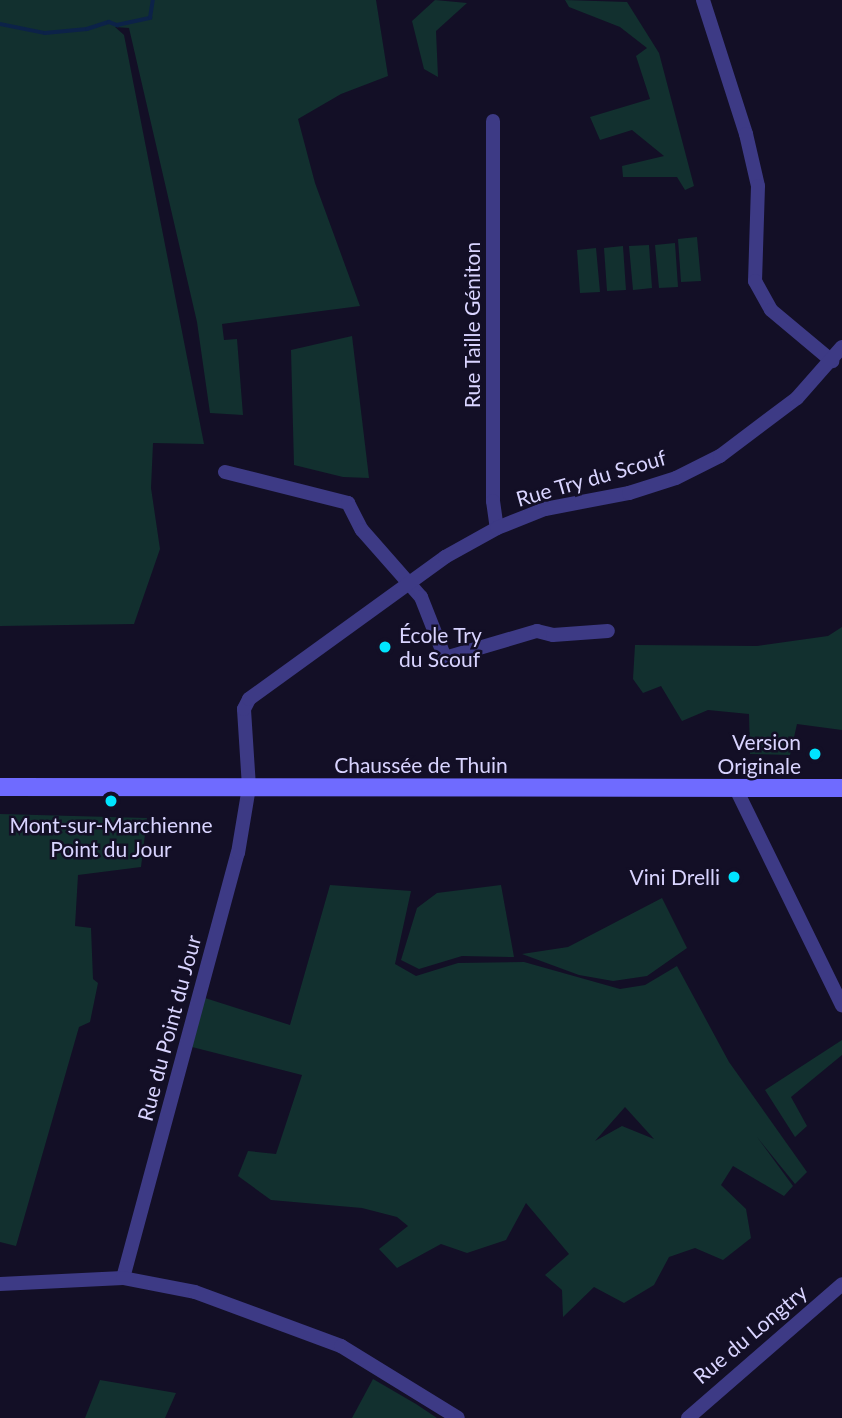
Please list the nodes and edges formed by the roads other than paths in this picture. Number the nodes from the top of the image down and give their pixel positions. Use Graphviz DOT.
graph roads {
  1 [pos="703,0"];
  2 [pos="493,121"];
  3 [pos="842,347"];
  4 [pos="831,361"];
  5 [pos="225,472"];
  6 [pos="497,528"];
  7 [pos="407,585"];
  8 [pos="608,631"];
  9 [pos="0,787"];
  10 [pos="249,787"];
  11 [pos="842,788"];
  12 [pos="736,789"];
  13 [pos="842,1005"];
  14 [pos="123,1278"];
  15 [pos="0,1284"];
  16 [pos="842,1284"];
  17 [pos="458,1418"];
  18 [pos="688,1418"];
  1 -- 4 [label="street"];
  2 -- 6 [label="street, Rue Taille Géniton"];
  3 -- 4 [label="street, Rue Try du Scouf"];
  4 -- 6 [label="street, Rue Try du Scouf"];
  5 -- 7 [label="street"];
  6 -- 7 [label="street, Rue Try du Scouf"];
  7 -- 8 [label="street"];
  7 -- 10 [label="street, Rue Try du Scouf"];
  9 -- 10 [label="main road, Chaussée de Thuin"];
  10 -- 12 [label="main road, Chaussée de Thuin"];
  10 -- 14 [label="street, Rue du Point du Jour"];
  11 -- 12 [label="main road, Chaussée de Thuin"];
  12 -- 13 [label="street"];
  14 -- 15 [label="street"];
  14 -- 17 [label="street"];
  16 -- 18 [label="street, Rue du Longtry"];
}
